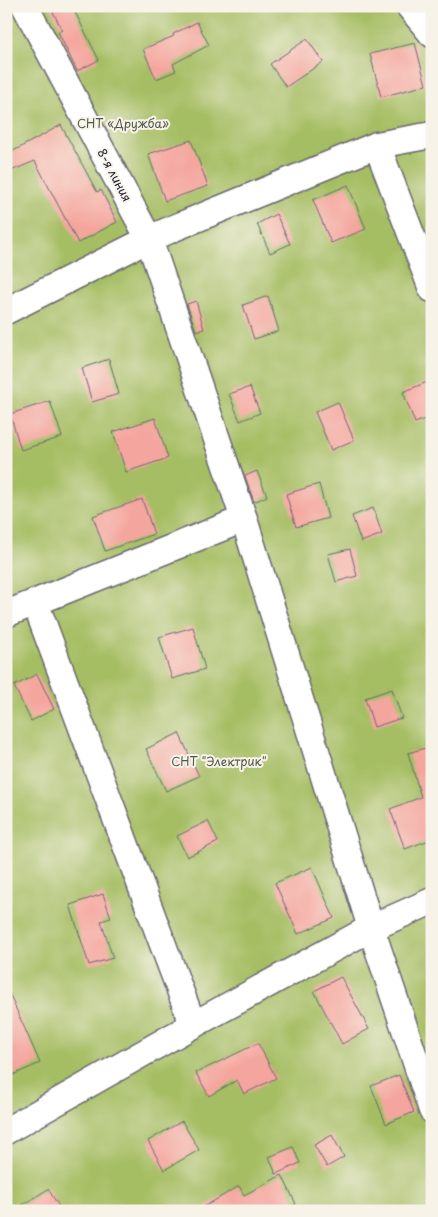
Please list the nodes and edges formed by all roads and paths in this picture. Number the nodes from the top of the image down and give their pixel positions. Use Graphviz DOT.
graph roads {
  1 [pos="25,6"];
  2 [pos="409,6"];
  3 [pos="432,34"];
  4 [pos="432,134"];
  5 [pos="377,145"];
  6 [pos="149,239"];
  7 [pos="432,290"];
  8 [pos="6,311"];
  9 [pos="244,519"];
  10 [pos="35,602"];
  11 [pos="6,614"];
  12 [pos="432,901"];
  13 [pos="371,928"];
  14 [pos="193,1025"];
  15 [pos="432,1110"];
  16 [pos="6,1131"];
  1 -- 6 [label="street, 8-я линия"];
  2 -- 3 [label="street"];
  4 -- 5 [label="street"];
  5 -- 6 [label="street"];
  5 -- 7 [label="street"];
  6 -- 8 [label="street"];
  6 -- 9 [label="street, 8-я линия"];
  9 -- 10 [label="street"];
  9 -- 13 [label="street, 8-я линия"];
  10 -- 11 [label="street"];
  10 -- 14 [label="street"];
  12 -- 13 [label="street"];
  13 -- 14 [label="street"];
  13 -- 15 [label="street, 8-я линия"];
  14 -- 16 [label="street"];
}
